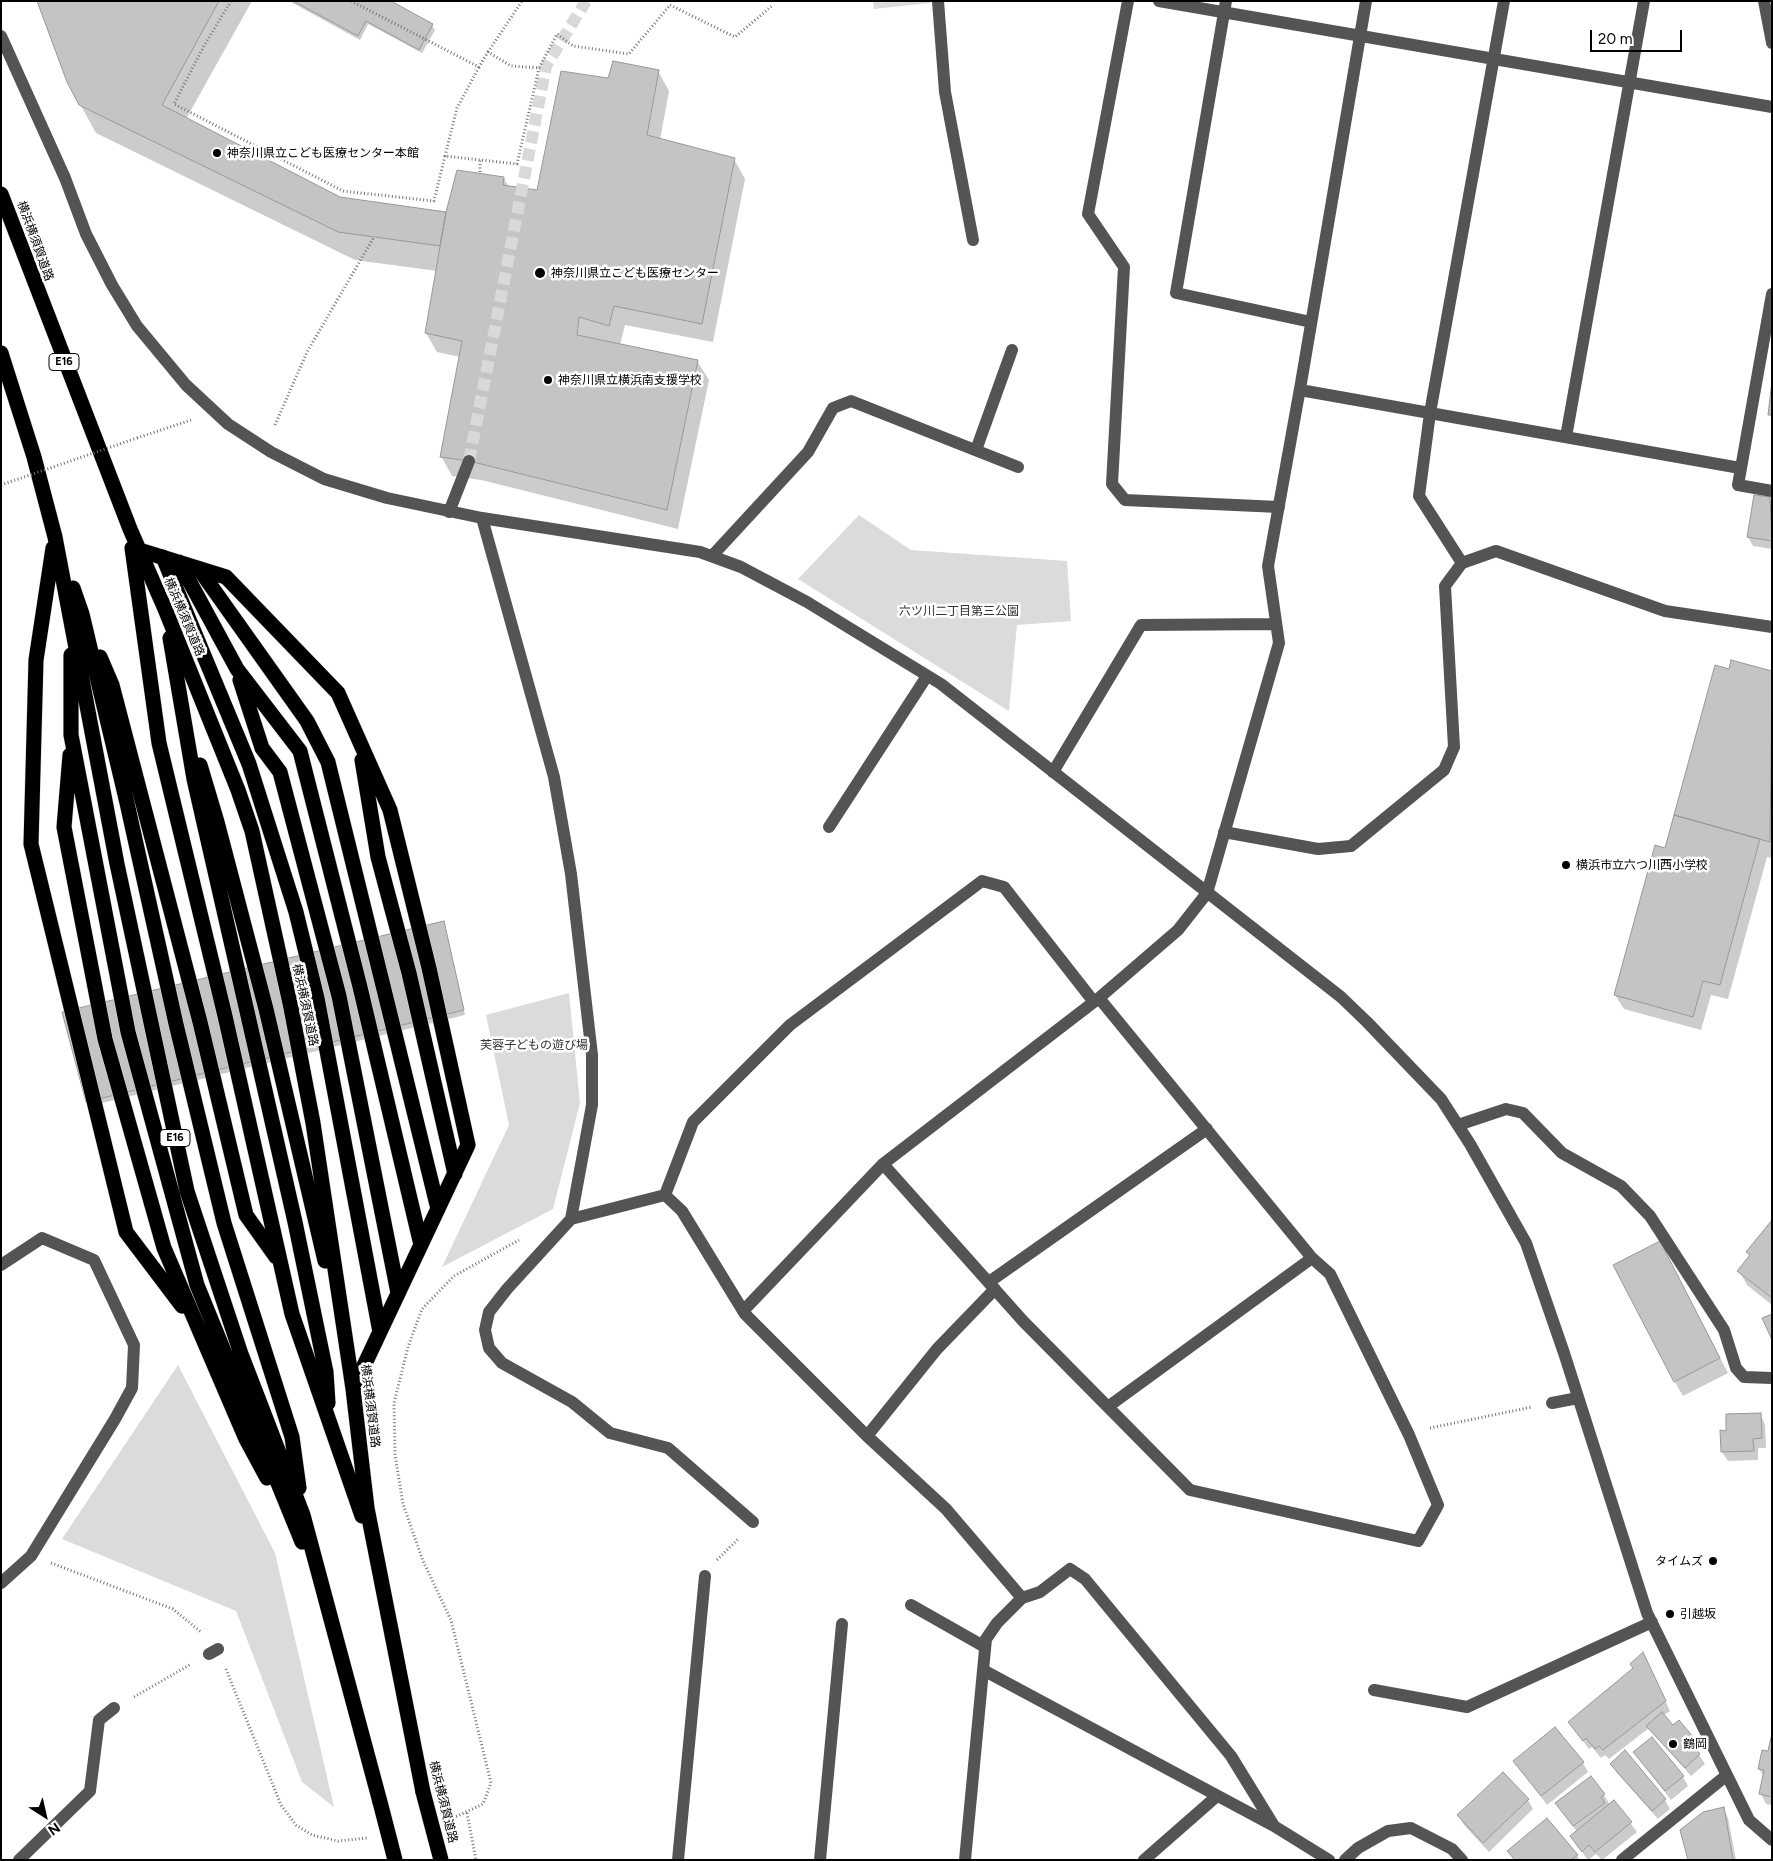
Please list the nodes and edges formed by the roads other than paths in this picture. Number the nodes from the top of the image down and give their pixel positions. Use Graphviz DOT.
graph roads {
  1 [pos="938,1"];
  2 [pos="1128,1"];
  3 [pos="1159,1"];
  4 [pos="1366,1"];
  5 [pos="1504,1"];
  6 [pos="1644,1"];
  7 [pos="1764,1"];
  8 [pos="1225,7"];
  9 [pos="1,36"];
  10 [pos="1360,37"];
  11 [pos="1772,43"];
  12 [pos="1493,60"];
  13 [pos="1629,83"];
  14 [pos="1772,108"];
  15 [pos="1,194"];
  16 [pos="973,240"];
  17 [pos="1772,294"];
  18 [pos="1311,322"];
  19 [pos="1012,350"];
  20 [pos="1,353"];
  21 [pos="1765,365"];
  22 [pos="1300,390"];
  23 [pos="1430,413"];
  24 [pos="1566,437"];
  25 [pos="976,450"];
  26 [pos="469,461"];
  27 [pos="1018,467"];
  28 [pos="1740,468"];
  29 [pos="1772,491"];
  30 [pos="1278,507"];
  31 [pos="449,512"];
  32 [pos="482,518"];
  33 [pos="130,529"];
  34 [pos="55,537"];
  35 [pos="139,550"];
  36 [pos="712,556"];
  37 [pos="163,557"];
  38 [pos="179,562"];
  39 [pos="1462,563"];
  40 [pos="199,568"];
  41 [pos="165,609"];
  42 [pos="76,615"];
  43 [pos="1276,624"];
  44 [pos="1772,627"];
  45 [pos="237,669"];
  46 [pos="927,676"];
  47 [pos="182,706"];
  48 [pos="71,735"];
  49 [pos="358,739"];
  50 [pos="1053,772"];
  51 [pos="829,827"];
  52 [pos="1224,832"];
  53 [pos="1207,893"];
  54 [pos="1096,1000"];
  55 [pos="1458,1126"];
  56 [pos="1207,1129"];
  57 [pos="883,1164"];
  58 [pos="455,1174"];
  59 [pos="665,1195"];
  60 [pos="438,1209"];
  61 [pos="571,1219"];
  62 [pos="421,1245"];
  63 [pos="1312,1258"];
  64 [pos="280,1263"];
  65 [pos="1,1265"];
  66 [pos="992,1286"];
  67 [pos="398,1293"];
  68 [pos="743,1311"];
  69 [pos="196,1324"];
  70 [pos="380,1332"];
  71 [pos="346,1340"];
  72 [pos="1772,1378"];
  73 [pos="353,1389"];
  74 [pos="1578,1398"];
  75 [pos="1552,1403"];
  76 [pos="1109,1406"];
  77 [pos="329,1420"];
  78 [pos="867,1436"];
  79 [pos="303,1515"];
  80 [pos="753,1522"];
  81 [pos="299,1536"];
  82 [pos="376,1557"];
  83 [pos="705,1576"];
  84 [pos="1,1583"];
  85 [pos="1022,1598"];
  86 [pos="325,1599"];
  87 [pos="911,1605"];
  88 [pos="1652,1622"];
  89 [pos="842,1624"];
  90 [pos="985,1646"];
  91 [pos="983,1670"];
  92 [pos="1374,1690"];
  93 [pos="114,1708"];
  94 [pos="1727,1775"];
  95 [pos="1217,1796"];
  96 [pos="1274,1826"];
  97 [pos="1772,1840"];
  98 [pos="19,1860"];
  99 [pos="394,1860"];
  100 [pos="442,1860"];
  101 [pos="678,1860"];
  102 [pos="820,1860"];
  103 [pos="965,1860"];
  104 [pos="1144,1860"];
  105 [pos="1329,1860"];
  106 [pos="1345,1860"];
  107 [pos="1462,1860"];
  108 [pos="1622,1860"];
  1 -- 16 [label="street"];
  2 -- 30 [label="street"];
  3 -- 8 [label="street"];
  4 -- 10 [label="street"];
  5 -- 12 [label="street"];
  6 -- 13 [label="street"];
  7 -- 11 [label="street"];
  8 -- 10 [label="street"];
  8 -- 18 [label="street"];
  9 -- 31 [label="street"];
  10 -- 12 [label="street"];
  10 -- 18 [label="street"];
  12 -- 13 [label="street"];
  12 -- 23 [label="street"];
  13 -- 14 [label="street"];
  13 -- 24 [label="street"];
  15 -- 33 [label="highway, 横浜横須賀道路 / E16"];
  17 -- 21 [label="street"];
  18 -- 22 [label="street"];
  19 -- 25 [label="street"];
  20 -- 34 [label="highway, E16"];
  21 -- 28 [label="street"];
  22 -- 23 [label="street"];
  22 -- 30 [label="street"];
  23 -- 24 [label="street"];
  23 -- 39 [label="street"];
  24 -- 28 [label="street"];
  25 -- 27 [label="street"];
  25 -- 36 [label="street"];
  26 -- 31 [label="street"];
  28 -- 29 [label="street"];
  30 -- 43 [label="street"];
  31 -- 32 [label="street"];
  32 -- 36 [label="street"];
  32 -- 61 [label="street"];
  33 -- 35 [label="highway, 横浜横須賀道路 / E16"];
  33 -- 64 [label="highway"];
  34 -- 42 [label="highway, E16"];
  34 -- 69 [label="highway"];
  35 -- 37 [label="highway"];
  35 -- 41 [label="highway, 横浜横須賀道路 / E16"];
  36 -- 46 [label="street"];
  37 -- 38 [label="highway"];
  37 -- 70 [label="highway"];
  38 -- 40 [label="highway"];
  38 -- 45 [label="highway"];
  39 -- 44 [label="street"];
  39 -- 52 [label="street"];
  40 -- 49 [label="highway"];
  40 -- 60 [label="highway"];
  41 -- 47 [label="highway"];
  41 -- 71 [label="highway, 横浜横須賀道路 / E16"];
  42 -- 48 [label="highway"];
  42 -- 64 [label="highway"];
  42 -- 79 [label="highway"];
  42 -- 79 [label="highway, E16"];
  43 -- 50 [label="street"];
  43 -- 52 [label="street"];
  45 -- 62 [label="highway"];
  45 -- 67 [label="highway"];
  46 -- 50 [label="street"];
  46 -- 51 [label="street"];
  47 -- 71 [label="highway"];
  47 -- 77 [label="highway"];
  48 -- 69 [label="highway"];
  48 -- 81 [label="highway"];
  49 -- 58 [label="highway"];
  49 -- 58 [label="highway"];
  50 -- 53 [label="street"];
  52 -- 53 [label="street"];
  53 -- 54 [label="street"];
  53 -- 55 [label="street"];
  54 -- 56 [label="street"];
  54 -- 57 [label="street"];
  54 -- 59 [label="street"];
  55 -- 72 [label="street"];
  55 -- 74 [label="street"];
  56 -- 63 [label="street"];
  56 -- 66 [label="street"];
  57 -- 66 [label="street"];
  57 -- 68 [label="street"];
  58 -- 60 [label="highway"];
  59 -- 61 [label="street"];
  59 -- 68 [label="street"];
  60 -- 62 [label="highway"];
  61 -- 80 [label="street"];
  62 -- 67 [label="highway"];
  63 -- 76 [label="street"];
  63 -- 76 [label="street"];
  64 -- 77 [label="highway"];
  65 -- 84 [label="street"];
  66 -- 76 [label="street"];
  66 -- 78 [label="street"];
  67 -- 70 [label="highway"];
  68 -- 78 [label="street"];
  69 -- 81 [label="highway"];
  70 -- 73 [label="highway"];
  71 -- 73 [label="highway, 横浜横須賀道路 / E16"];
  73 -- 82 [label="highway, 横浜横須賀道路 / E16"];
  74 -- 75 [label="street"];
  74 -- 88 [label="street"];
  77 -- 82 [label="highway"];
  78 -- 85 [label="street"];
  79 -- 86 [label="highway, E16"];
  81 -- 86 [label="highway"];
  82 -- 100 [label="highway, 横浜横須賀道路 / E16, bridge"];
  83 -- 101 [label="street"];
  85 -- 90 [label="street"];
  85 -- 96 [label="street"];
  86 -- 99 [label="highway, E16, bridge"];
  87 -- 90 [label="street"];
  88 -- 92 [label="street"];
  88 -- 94 [label="street"];
  89 -- 102 [label="street"];
  90 -- 91 [label="street"];
  91 -- 95 [label="street"];
  91 -- 103 [label="street"];
  93 -- 98 [label="street"];
  94 -- 97 [label="street"];
  94 -- 108 [label="street"];
  95 -- 96 [label="street"];
  95 -- 104 [label="street"];
  96 -- 105 [label="street"];
  106 -- 107 [label="street"];
}
